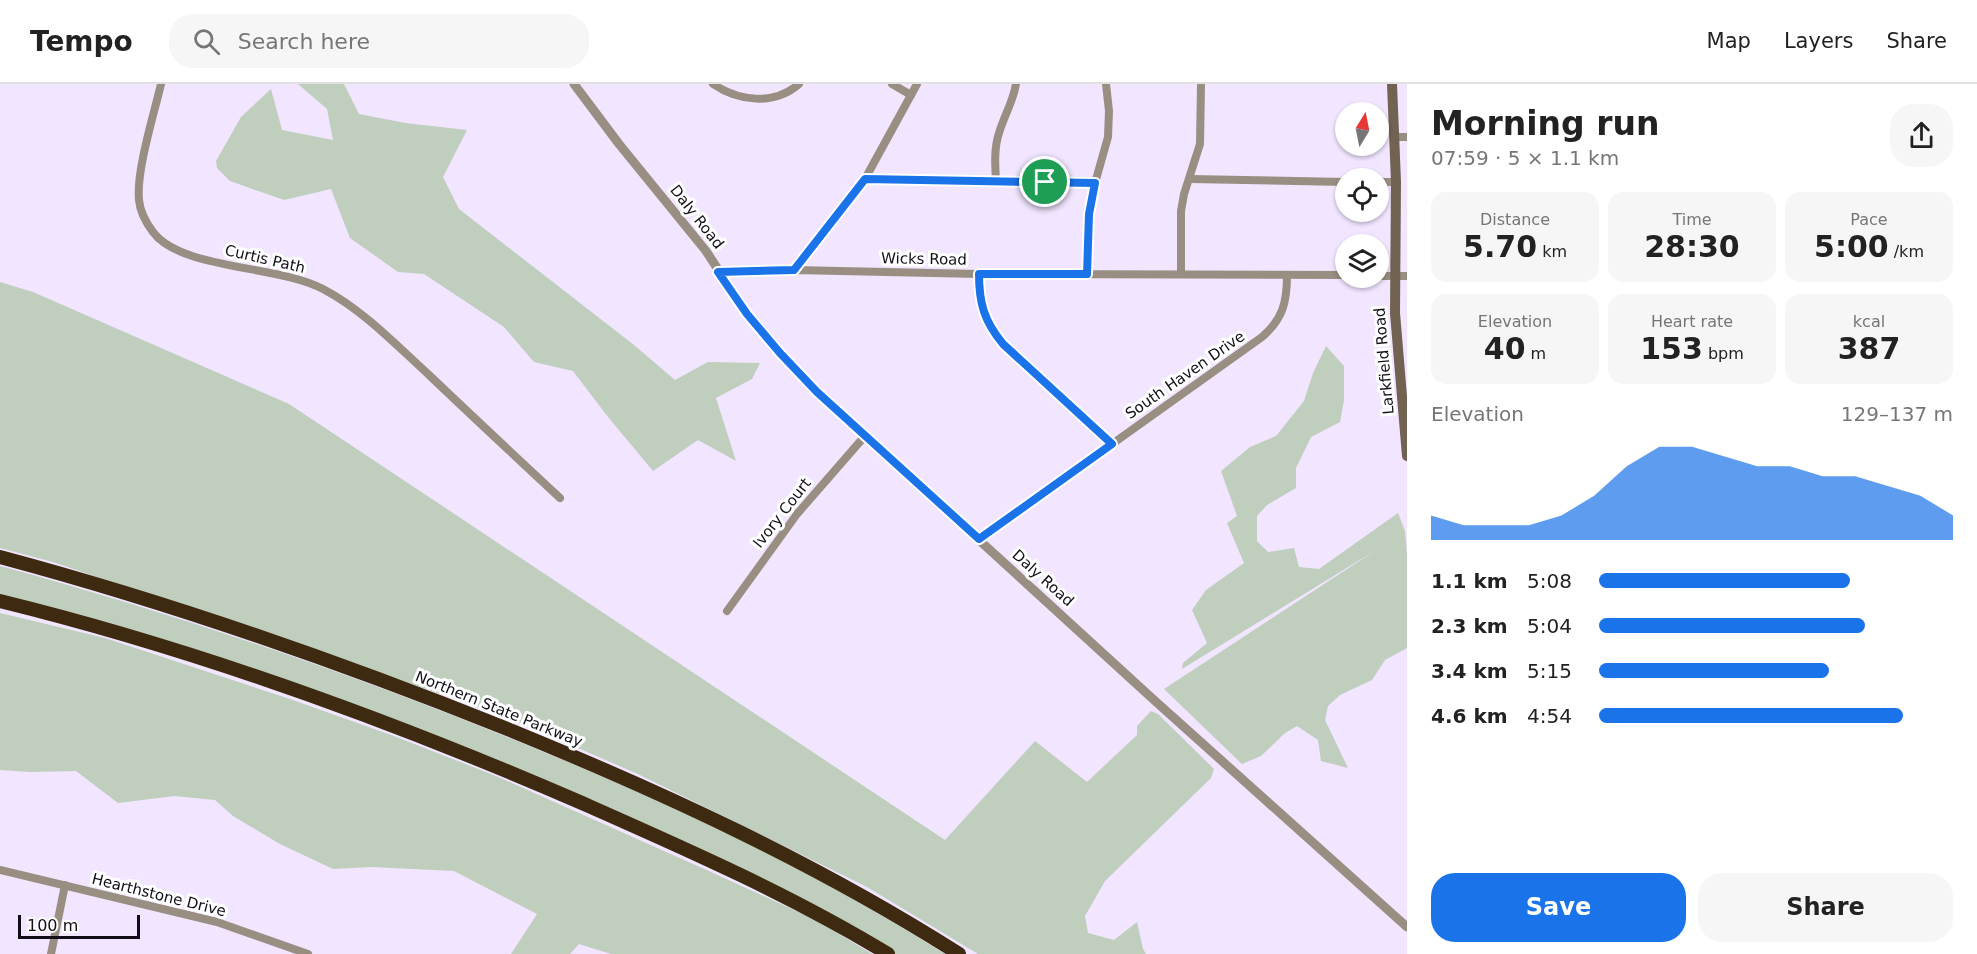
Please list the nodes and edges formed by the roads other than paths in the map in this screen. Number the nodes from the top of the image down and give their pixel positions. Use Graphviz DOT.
graph roads {
  1 [pos="161,84"];
  2 [pos="574,84"];
  3 [pos="713,84"];
  4 [pos="799,84"];
  5 [pos="892,84"];
  6 [pos="917,84"];
  7 [pos="1016,84"];
  8 [pos="1106,84"];
  9 [pos="1201,84"];
  10 [pos="1392,84"];
  11 [pos="911,95"];
  12 [pos="1407,136"];
  13 [pos="1394,137"];
  14 [pos="865,179"];
  15 [pos="1190,179"];
  16 [pos="996,180"];
  17 [pos="1335,182"];
  18 [pos="1389,182"];
  19 [pos="1396,182"];
  20 [pos="1095,183"];
  21 [pos="794,270"];
  22 [pos="718,272"];
  23 [pos="979,274"];
  24 [pos="1087,274"];
  25 [pos="1181,274"];
  26 [pos="1287,275"];
  27 [pos="1335,275"];
  28 [pos="1389,276"];
  29 [pos="1395,276"];
  30 [pos="1407,276"];
  31 [pos="864,437"];
  32 [pos="1112,444"];
  33 [pos="1407,456"];
  34 [pos="561,498"];
  35 [pos="979,539"];
  36 [pos="0,557"];
  37 [pos="0,601"];
  38 [pos="726,611"];
  39 [pos="0,870"];
  40 [pos="65,885"];
  41 [pos="1406,927"];
  42 [pos="51,954"];
  43 [pos="308,954"];
  44 [pos="888,954"];
  45 [pos="959,954"];
  1 -- 34 [label="street, Curtis Path"];
  2 -- 22 [label="street, Daly Road"];
  3 -- 4 [label="street"];
  5 -- 11 [label="street"];
  6 -- 11 [label="street"];
  7 -- 16 [label="street"];
  8 -- 20 [label="street"];
  9 -- 15 [label="street"];
  10 -- 13 [label="main road, Larkfield Road"];
  11 -- 14 [label="street"];
  12 -- 13 [label="street"];
  13 -- 19 [label="main road, Larkfield Road"];
  14 -- 16 [label="street"];
  14 -- 21 [label="street"];
  15 -- 17 [label="street"];
  15 -- 25 [label="street"];
  16 -- 20 [label="street"];
  18 -- 19 [label="street"];
  19 -- 29 [label="main road, Larkfield Road"];
  20 -- 24 [label="street"];
  21 -- 22 [label="street, Wicks Road"];
  21 -- 23 [label="street, Wicks Road"];
  22 -- 31 [label="street, Daly Road"];
  23 -- 24 [label="street, Wicks Road"];
  23 -- 32 [label="street"];
  24 -- 25 [label="street, Wicks Road"];
  25 -- 26 [label="street, Wicks Road"];
  26 -- 27 [label="street, Wicks Road"];
  26 -- 32 [label="street, South Haven Drive"];
  28 -- 29 [label="street"];
  29 -- 30 [label="street"];
  29 -- 33 [label="main road, Larkfield Road"];
  31 -- 35 [label="street, Daly Road"];
  31 -- 38 [label="street, Ivory Court"];
  32 -- 35 [label="street, South Haven Drive"];
  35 -- 41 [label="street, Daly Road"];
  36 -- 45 [label="highway, Northern State Parkway"];
  37 -- 44 [label="highway"];
  39 -- 40 [label="street, Hearthstone Drive"];
  40 -- 42 [label="street"];
  40 -- 43 [label="street, Hearthstone Drive"];
}
